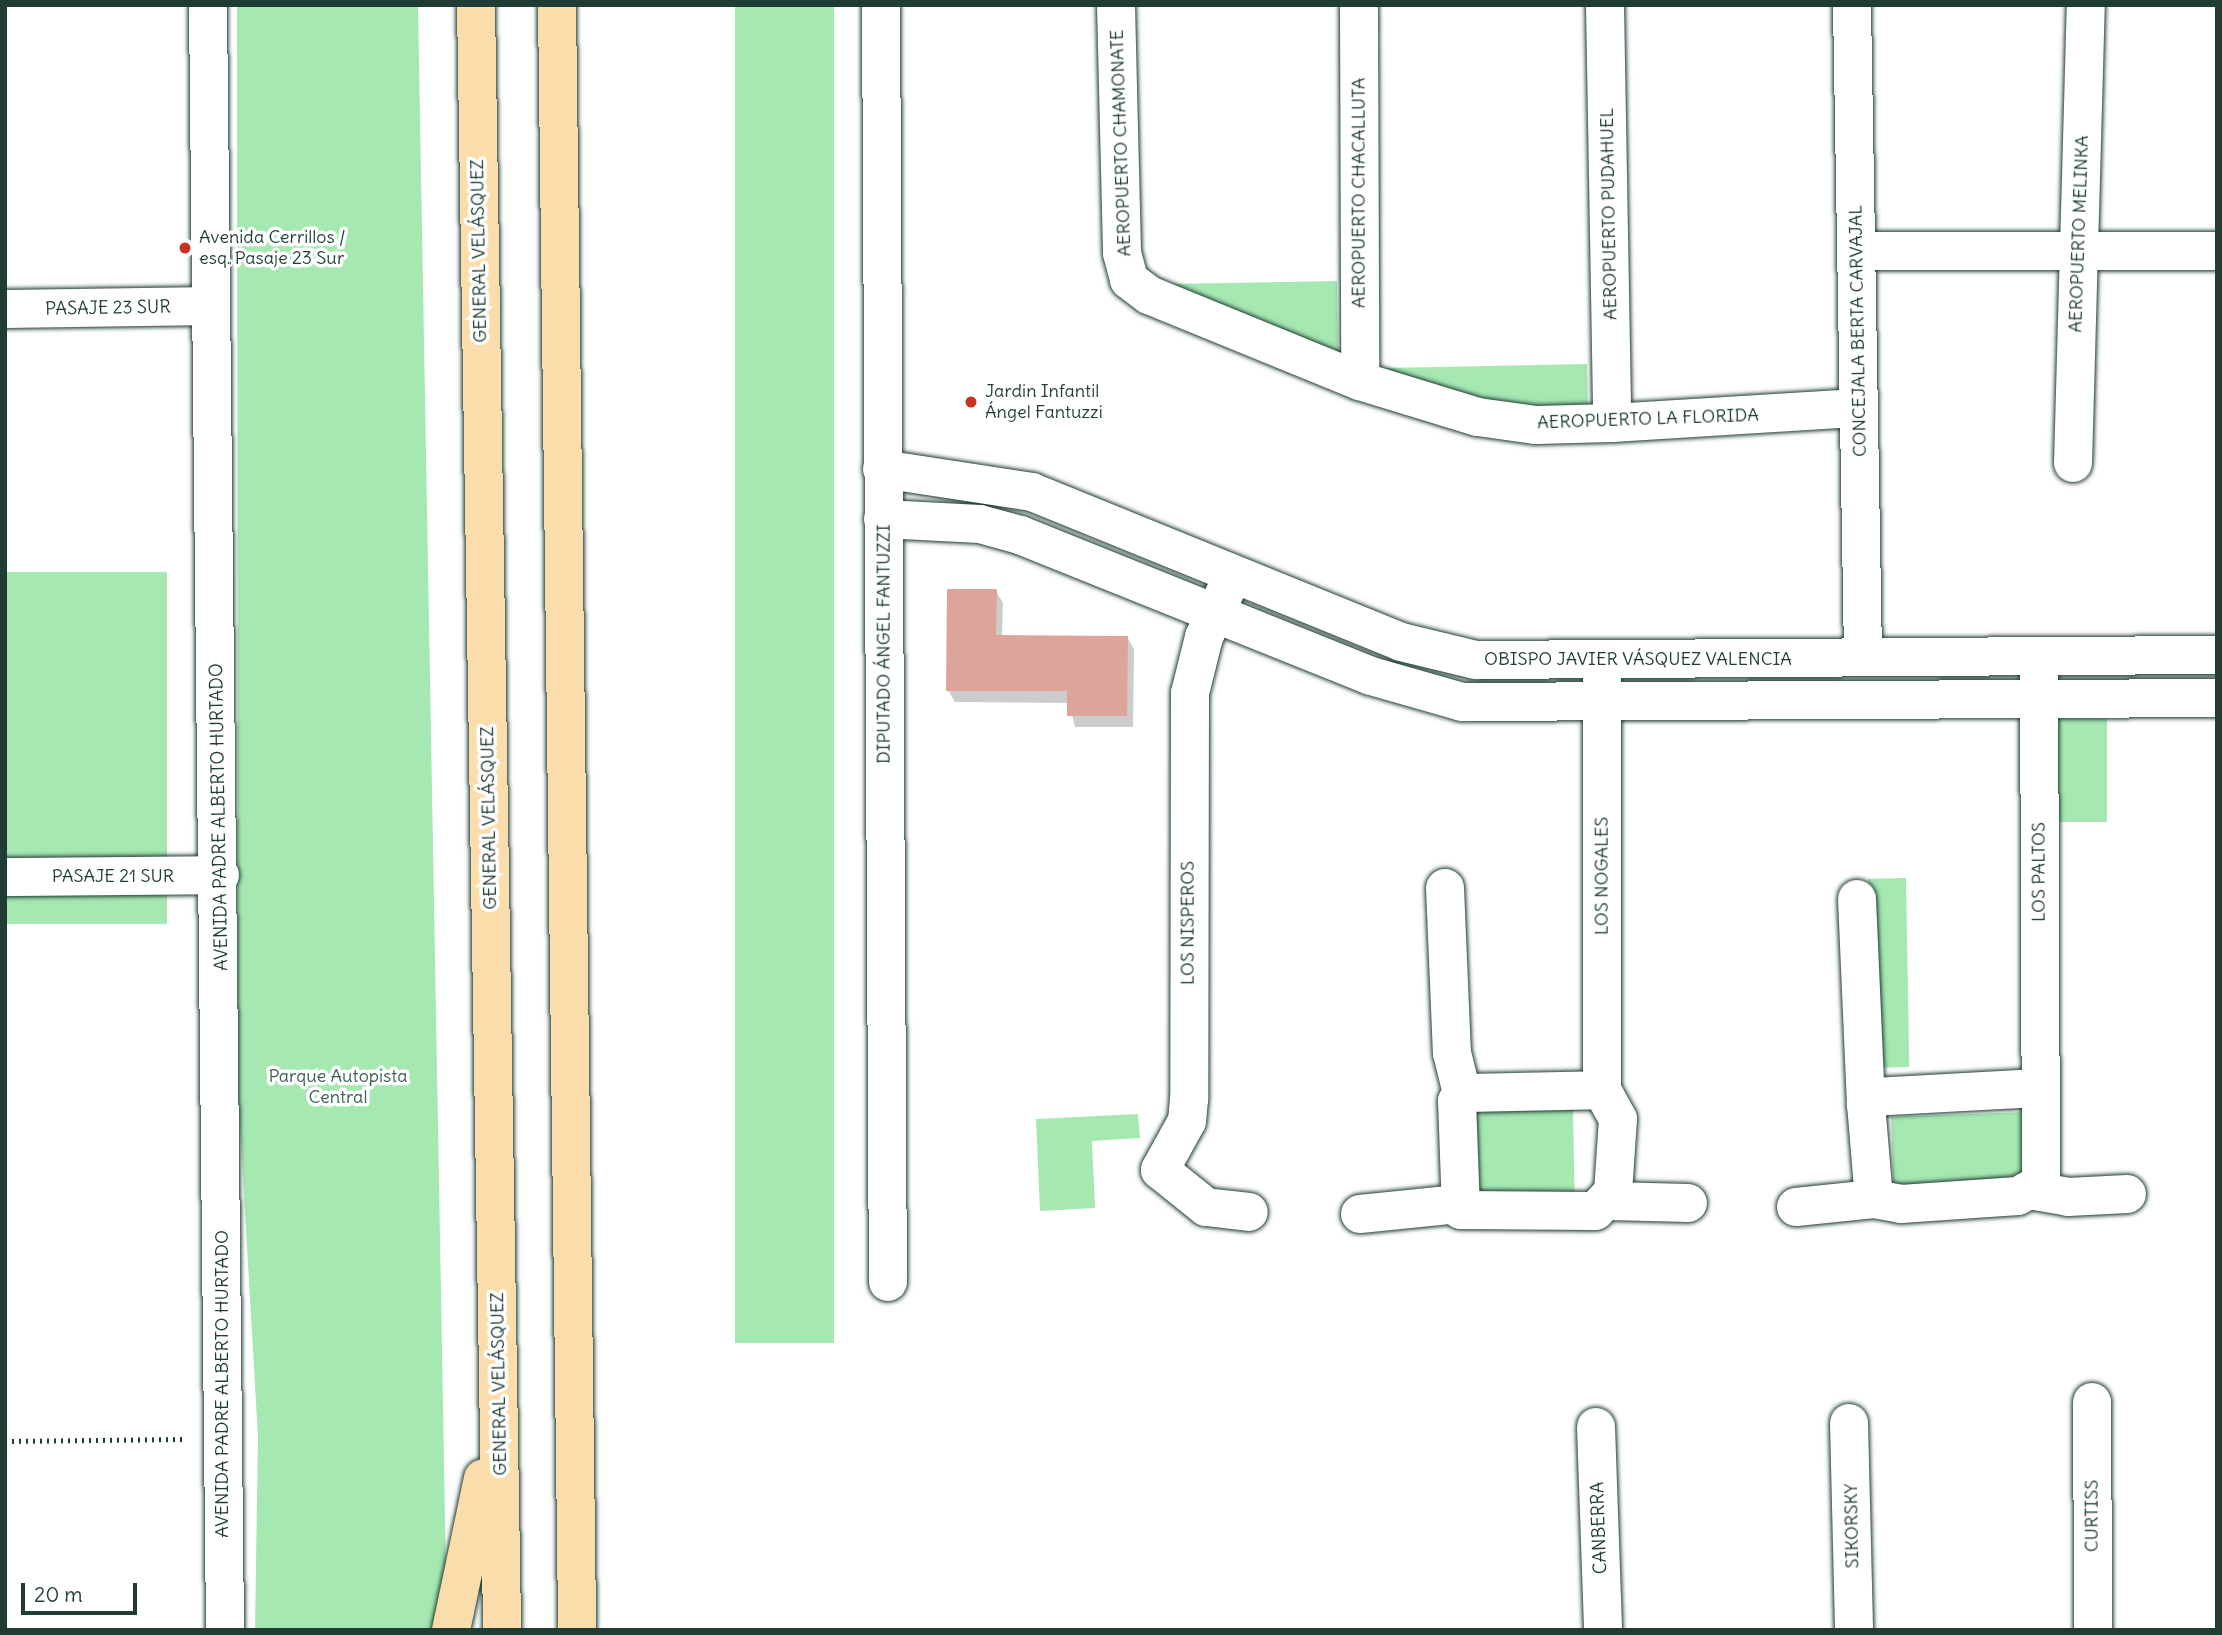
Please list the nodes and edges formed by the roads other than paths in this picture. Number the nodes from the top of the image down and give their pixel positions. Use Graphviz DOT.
graph roads {
  1 [pos="208,5"];
  2 [pos="476,5"];
  3 [pos="557,5"];
  4 [pos="881,5"];
  5 [pos="1116,5"];
  6 [pos="1359,5"];
  7 [pos="1605,5"];
  8 [pos="1852,5"];
  9 [pos="2086,5"];
  10 [pos="1856,251"];
  11 [pos="2079,251"];
  12 [pos="2217,251"];
  13 [pos="1129,280"];
  14 [pos="211,306"];
  15 [pos="5,309"];
  16 [pos="1360,381"];
  17 [pos="1859,408"];
  18 [pos="1612,423"];
  19 [pos="2073,463"];
  20 [pos="882,469"];
  21 [pos="883,519"];
  22 [pos="1233,575"];
  23 [pos="1216,614"];
  24 [pos="2039,656"];
  25 [pos="2217,656"];
  26 [pos="1863,657"];
  27 [pos="1602,662"];
  28 [pos="2217,698"];
  29 [pos="2039,700"];
  30 [pos="1602,704"];
  31 [pos="220,875"];
  32 [pos="5,877"];
  33 [pos="1446,888"];
  34 [pos="1857,899"];
  35 [pos="2038,1088"];
  36 [pos="1602,1090"];
  37 [pos="1462,1093"];
  38 [pos="1866,1104"];
  39 [pos="2035,1191"];
  40 [pos="2127,1194"];
  41 [pos="1874,1199"];
  42 [pos="1609,1201"];
  43 [pos="1688,1203"];
  44 [pos="1458,1205"];
  45 [pos="1796,1207"];
  46 [pos="1249,1212"];
  47 [pos="1360,1214"];
  48 [pos="888,1282"];
  49 [pos="499,1390"];
  50 [pos="2092,1402"];
  51 [pos="1849,1423"];
  52 [pos="1596,1426"];
  53 [pos="225,1630"];
  54 [pos="451,1630"];
  55 [pos="502,1630"];
  56 [pos="577,1630"];
  57 [pos="1603,1630"];
  58 [pos="1854,1630"];
  59 [pos="2093,1630"];
  1 -- 14 [label="street, AVENIDA PADRE ALBERTO HURTADO"];
  2 -- 49 [label="highway, GENERAL VELÁSQUEZ"];
  3 -- 56 [label="highway"];
  4 -- 20 [label="street, DIPUTADO ÁNGEL FANTUZZI"];
  5 -- 13 [label="street, AEROPUERTO CHAMONATE"];
  6 -- 16 [label="street, AEROPUERTO CHACALLUTA"];
  7 -- 18 [label="street, AEROPUERTO PUDAHUEL"];
  8 -- 10 [label="street, CONCEJALA BERTA CARVAJAL"];
  9 -- 11 [label="street, AEROPUERTO MELINKA"];
  10 -- 11 [label="street"];
  10 -- 17 [label="street, CONCEJALA BERTA CARVAJAL"];
  11 -- 12 [label="street"];
  11 -- 19 [label="street, AEROPUERTO MELINKA"];
  13 -- 16 [label="street, AEROPUERTO LA FLORIDA"];
  14 -- 15 [label="street, PASAJE 23 SUR"];
  14 -- 31 [label="street, AVENIDA PADRE ALBERTO HURTADO"];
  16 -- 18 [label="street, AEROPUERTO LA FLORIDA"];
  17 -- 18 [label="street, AEROPUERTO LA FLORIDA"];
  17 -- 26 [label="street, CONCEJALA BERTA CARVAJAL"];
  20 -- 21 [label="street, DIPUTADO ÁNGEL FANTUZZI"];
  20 -- 22 [label="street, OBISPO JAVIER VÁSQUEZ VALENCIA"];
  21 -- 23 [label="street"];
  21 -- 48 [label="street, DIPUTADO ÁNGEL FANTUZZI"];
  22 -- 23 [label="street, LOS NISPEROS"];
  22 -- 27 [label="street, OBISPO JAVIER VÁSQUEZ VALENCIA"];
  23 -- 30 [label="street"];
  23 -- 46 [label="street, LOS NISPEROS"];
  24 -- 25 [label="street, OBISPO JAVIER VÁSQUEZ VALENCIA"];
  24 -- 26 [label="street, OBISPO JAVIER VÁSQUEZ VALENCIA"];
  24 -- 29 [label="street, LOS PALTOS"];
  26 -- 27 [label="street, OBISPO JAVIER VÁSQUEZ VALENCIA"];
  27 -- 30 [label="street, LOS NOGALES"];
  28 -- 29 [label="street"];
  29 -- 30 [label="street"];
  29 -- 35 [label="street, LOS PALTOS"];
  30 -- 36 [label="street, LOS NOGALES"];
  31 -- 32 [label="street, PASAJE 21 SUR"];
  31 -- 53 [label="street, AVENIDA PADRE ALBERTO HURTADO"];
  33 -- 37 [label="street"];
  34 -- 38 [label="street"];
  35 -- 38 [label="street"];
  35 -- 39 [label="street, LOS PALTOS"];
  36 -- 37 [label="street"];
  36 -- 42 [label="street, LOS NOGALES"];
  37 -- 44 [label="street"];
  38 -- 41 [label="street"];
  39 -- 40 [label="street"];
  39 -- 41 [label="street"];
  41 -- 45 [label="street"];
  42 -- 43 [label="street"];
  42 -- 44 [label="street"];
  44 -- 47 [label="street"];
  49 -- 54 [label="highway"];
  49 -- 55 [label="highway, GENERAL VELÁSQUEZ"];
  50 -- 59 [label="street, CURTISS"];
  51 -- 58 [label="street, SIKORSKY"];
  52 -- 57 [label="street, CANBERRA"];
}
